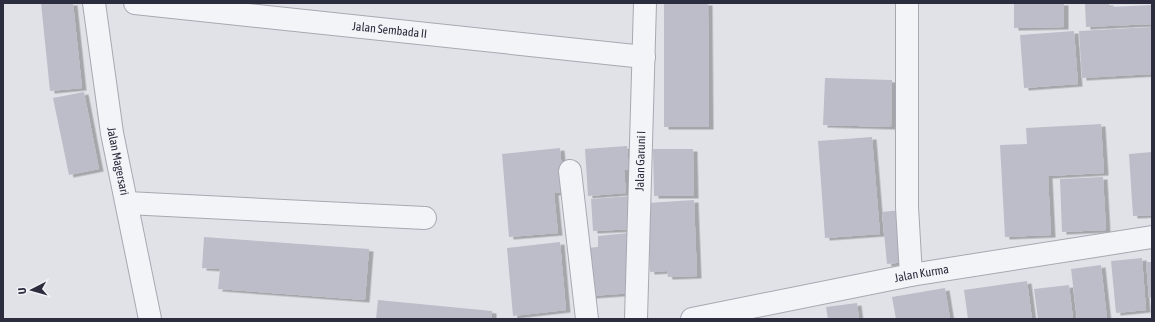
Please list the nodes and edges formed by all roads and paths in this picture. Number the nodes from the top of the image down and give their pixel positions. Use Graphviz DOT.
graph roads {
  1 [pos="94,3"];
  2 [pos="135,3"];
  3 [pos="646,3"];
  4 [pos="907,3"];
  5 [pos="644,57"];
  6 [pos="570,170"];
  7 [pos="127,203"];
  8 [pos="425,218"];
  9 [pos="1152,237"];
  10 [pos="912,275"];
  11 [pos="150,319"];
  12 [pos="587,319"];
  13 [pos="636,319"];
  14 [pos="692,319"];
  1 -- 7 [label="street, Jalan Magersari"];
  2 -- 5 [label="street, Jalan Sembada II"];
  3 -- 5 [label="street, Jalan Garuni I"];
  4 -- 10 [label="street"];
  5 -- 13 [label="street, Jalan Garuni I"];
  6 -- 12 [label="street"];
  7 -- 8 [label="street"];
  7 -- 11 [label="street, Jalan Magersari"];
  9 -- 10 [label="street, Jalan Kurma"];
  10 -- 14 [label="street, Jalan Kurma"];
}
